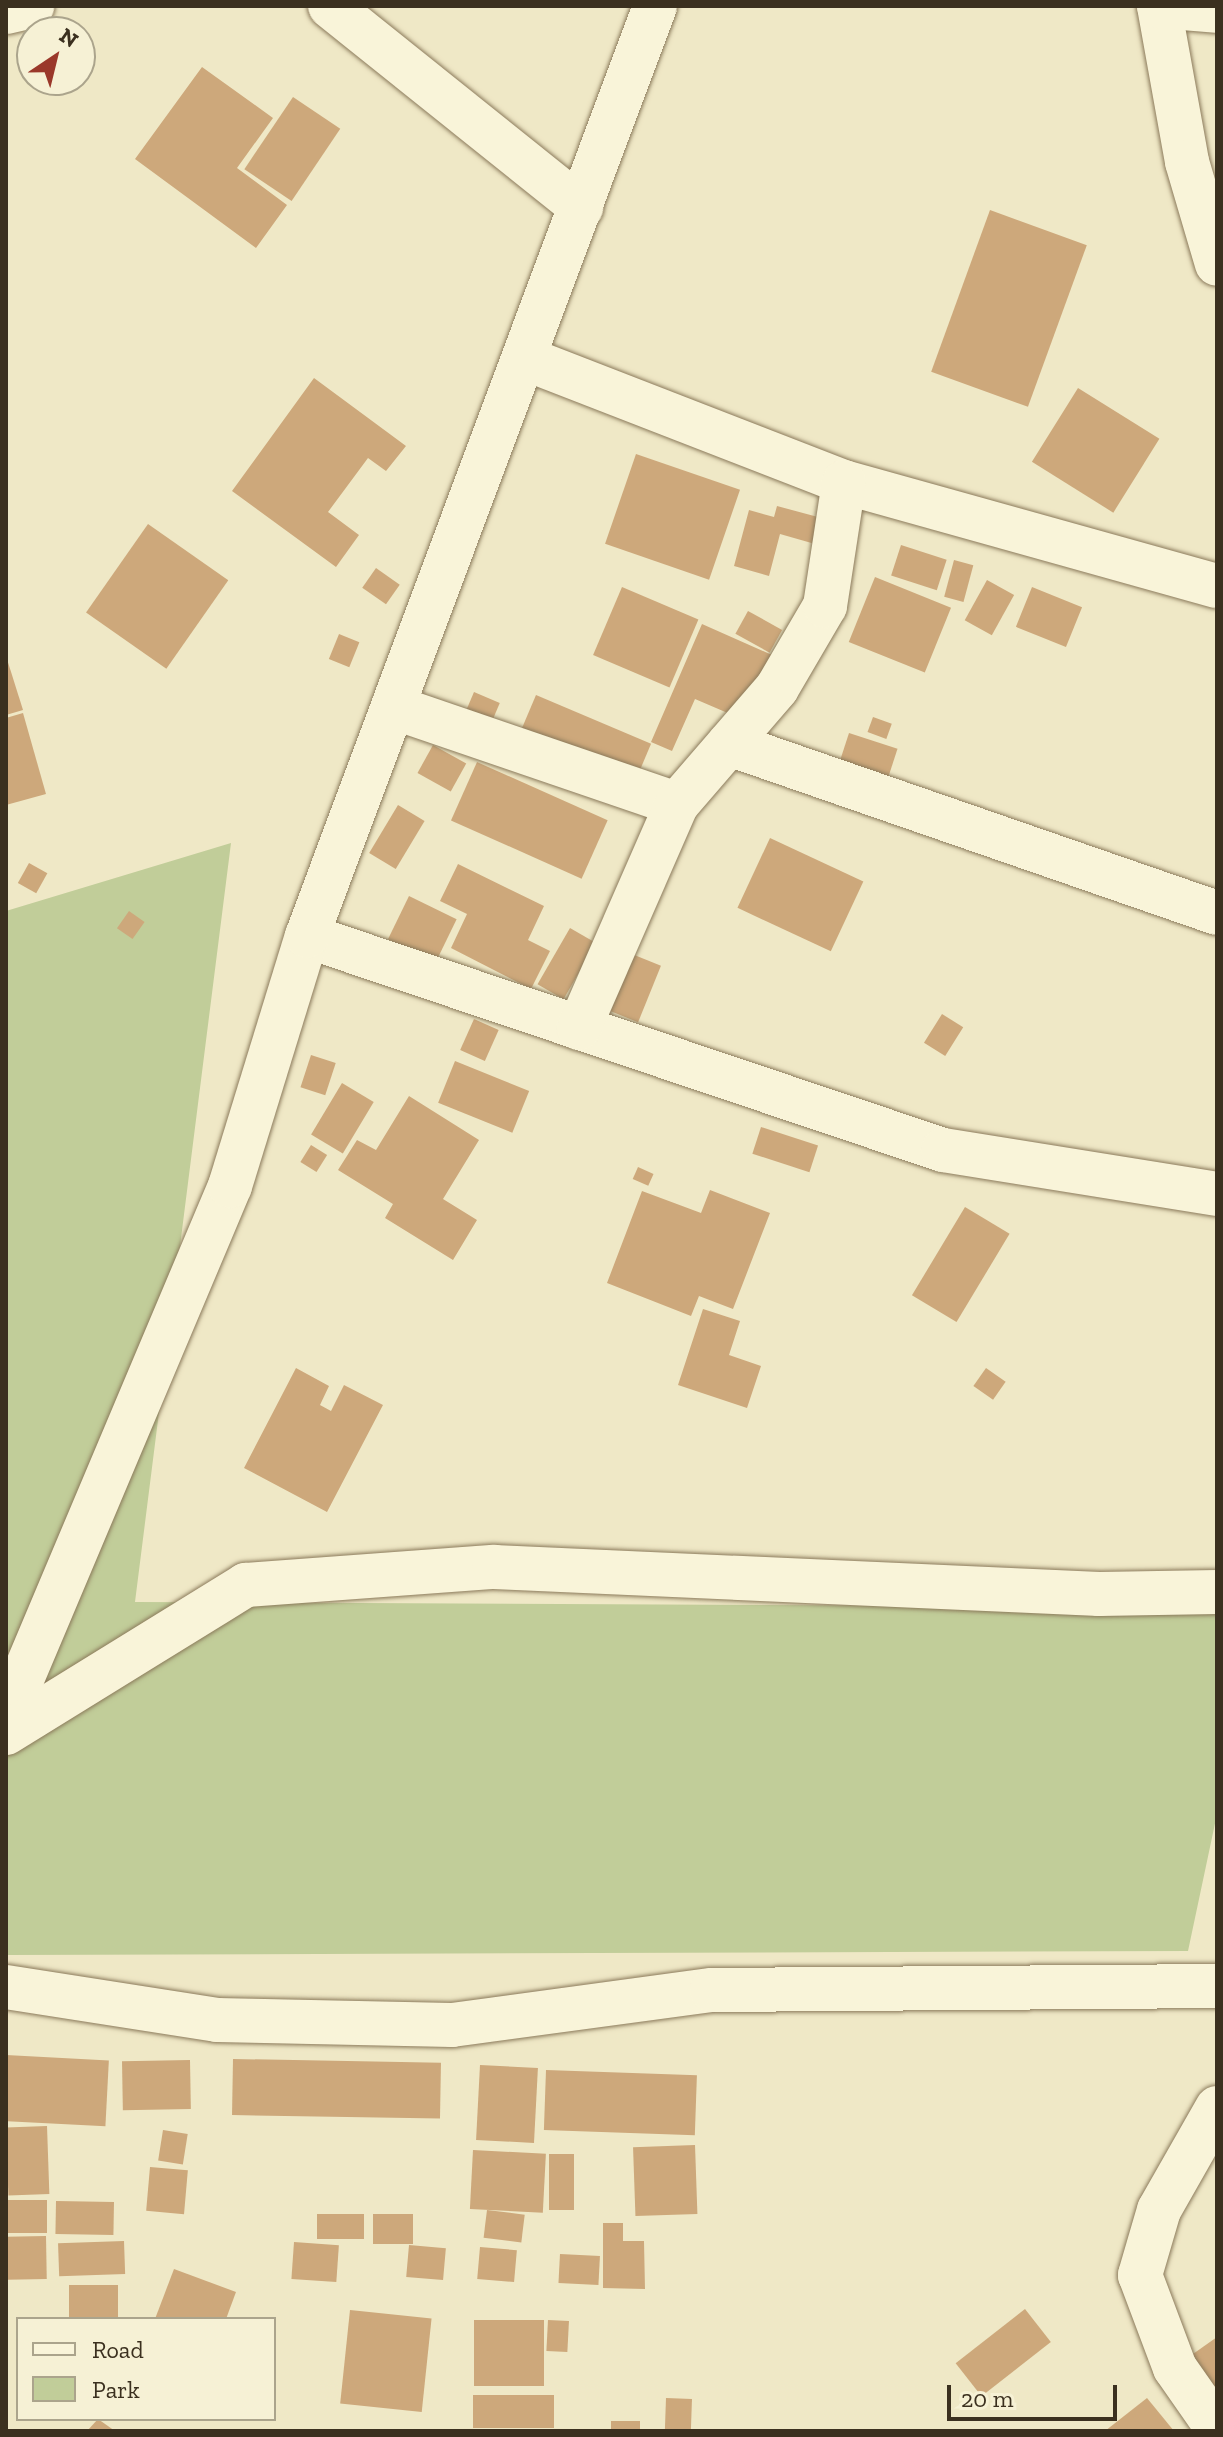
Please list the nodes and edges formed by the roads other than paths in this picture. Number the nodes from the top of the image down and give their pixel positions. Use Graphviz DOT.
graph roads {
  1 [pos="32,6"];
  2 [pos="330,6"];
  3 [pos="655,6"];
  4 [pos="1159,6"];
  5 [pos="1217,11"];
  6 [pos="6,12"];
  7 [pos="1202,175"];
  8 [pos="581,207"];
  9 [pos="1217,264"];
  10 [pos="524,358"];
  11 [pos="844,482"];
  12 [pos="1217,586"];
  13 [pos="393,707"];
  14 [pos="729,744"];
  15 [pos="677,804"];
  16 [pos="1217,913"];
  17 [pos="307,936"];
  18 [pos="579,1028"];
  19 [pos="1217,1194"];
  20 [pos="1217,1592"];
  21 [pos="6,1717"];
  22 [pos="6,1733"];
  23 [pos="1217,1986"];
  24 [pos="6,1987"];
  25 [pos="1217,2108"];
  26 [pos="1217,2428"];
  1 -- 6 [label="street"];
  2 -- 8 [label="street"];
  3 -- 8 [label="street"];
  4 -- 5 [label="street"];
  4 -- 7 [label="street"];
  7 -- 9 [label="street"];
  8 -- 10 [label="street"];
  10 -- 11 [label="street"];
  10 -- 13 [label="street"];
  11 -- 12 [label="street"];
  11 -- 14 [label="street"];
  13 -- 15 [label="street"];
  13 -- 17 [label="street"];
  14 -- 15 [label="street"];
  14 -- 16 [label="street"];
  15 -- 18 [label="street"];
  17 -- 18 [label="street"];
  17 -- 21 [label="street"];
  18 -- 19 [label="street"];
  20 -- 22 [label="street"];
  23 -- 24 [label="street"];
  25 -- 26 [label="street"];
}
